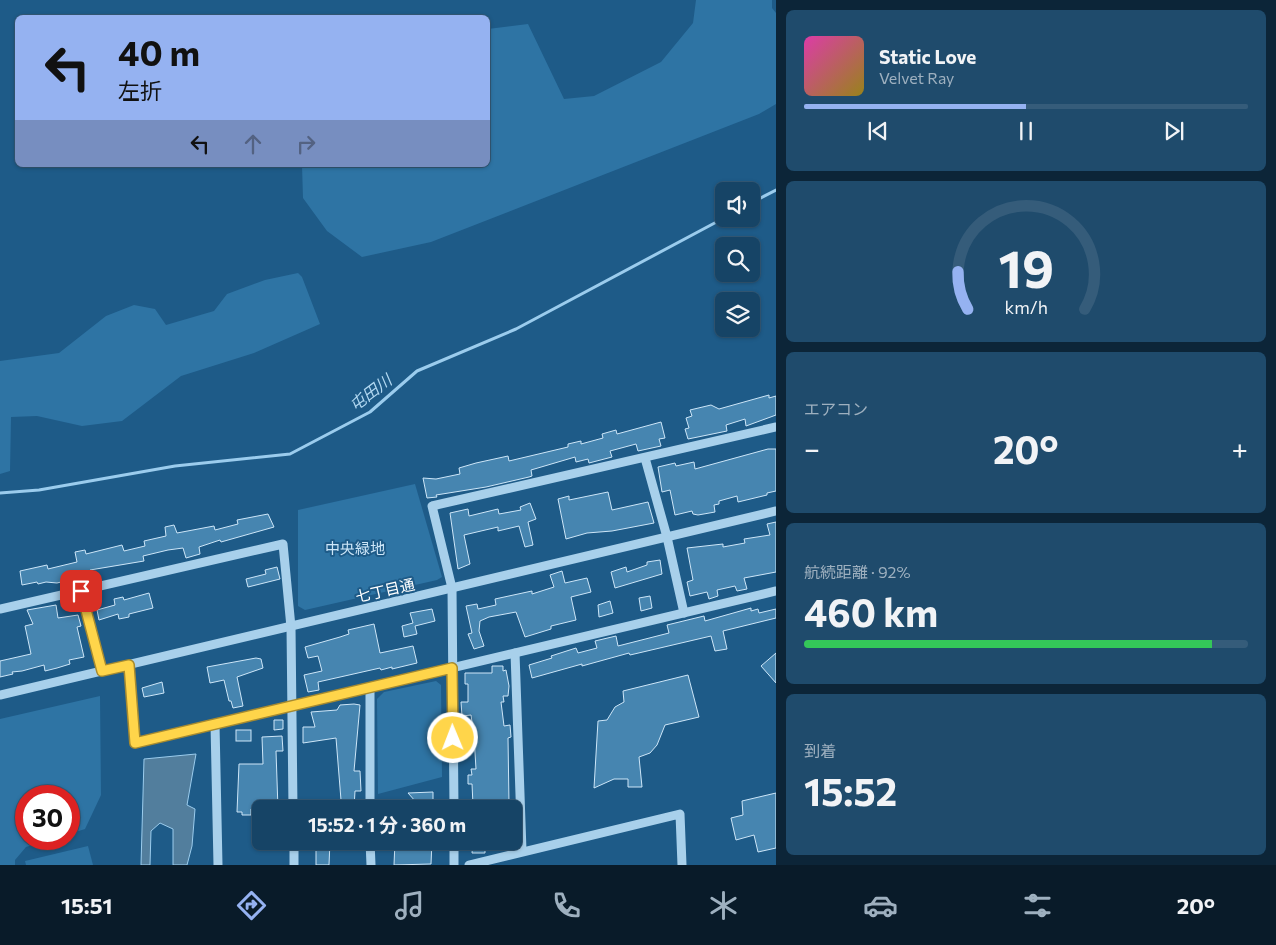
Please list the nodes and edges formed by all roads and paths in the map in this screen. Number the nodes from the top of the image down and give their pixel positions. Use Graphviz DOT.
graph roads {
  1 [pos="776,427"];
  2 [pos="645,458"];
  3 [pos="776,511"];
  4 [pos="667,537"];
  5 [pos="452,588"];
  6 [pos="81,591"];
  7 [pos="776,591"];
  8 [pos="0,609"];
  9 [pos="684,613"];
  10 [pos="291,626"];
  11 [pos="515,653"];
  12 [pos="129,665"];
  13 [pos="452,668"];
  14 [pos="102,671"];
  15 [pos="370,688"];
  16 [pos="0,695"];
  17 [pos="292,706"];
  18 [pos="215,724"];
  19 [pos="293,800"];
  20 [pos="370,800"];
  21 [pos="454,800"];
  22 [pos="294,850"];
  23 [pos="370,850"];
  24 [pos="454,850"];
  25 [pos="522,851"];
  26 [pos="218,865"];
  27 [pos="294,865"];
  28 [pos="371,865"];
  29 [pos="454,865"];
  30 [pos="469,865"];
  31 [pos="682,865"];
  1 -- 2 [label="street"];
  2 -- 4 [label="street"];
  2 -- 5 [label="street"];
  3 -- 4 [label="street, 七丁目通"];
  4 -- 5 [label="street, 七丁目通"];
  4 -- 9 [label="street"];
  5 -- 10 [label="street, 七丁目通"];
  5 -- 13 [label="street"];
  6 -- 8 [label="street"];
  6 -- 10 [label="street"];
  6 -- 14 [label="street"];
  7 -- 9 [label="street"];
  9 -- 11 [label="street"];
  10 -- 12 [label="street, 七丁目通"];
  10 -- 17 [label="street"];
  11 -- 13 [label="street"];
  11 -- 25 [label="street"];
  12 -- 14 [label="street, 七丁目通"];
  12 -- 18 [label="street"];
  13 -- 15 [label="street"];
  13 -- 21 [label="street"];
  14 -- 16 [label="street, 七丁目通"];
  15 -- 17 [label="street"];
  15 -- 20 [label="street"];
  17 -- 18 [label="street"];
  17 -- 19 [label="street"];
  18 -- 26 [label="street"];
  22 -- 27 [label="street"];
  23 -- 28 [label="street"];
  24 -- 29 [label="street"];
  25 -- 30 [label="street"];
  25 -- 31 [label="street"];
}
